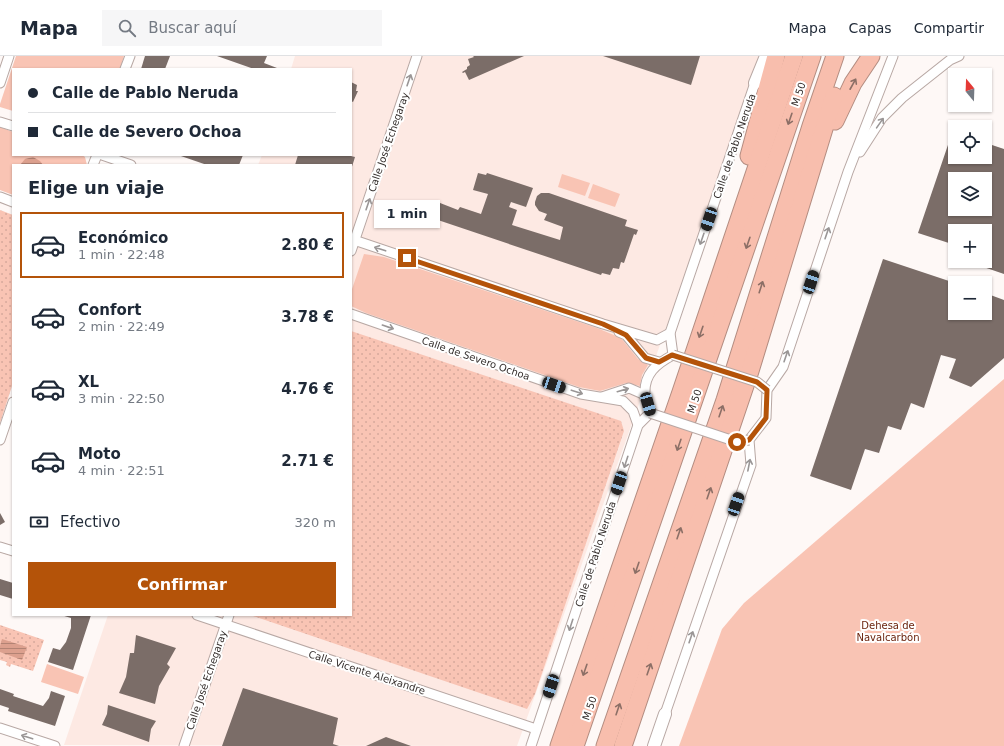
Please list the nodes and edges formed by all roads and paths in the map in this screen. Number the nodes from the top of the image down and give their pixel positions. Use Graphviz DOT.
graph roads {
  1 [pos="9,56"];
  2 [pos="130,56"];
  3 [pos="417,56"];
  4 [pos="762,56"];
  5 [pos="766,56"];
  6 [pos="776,56"];
  7 [pos="794,56"];
  8 [pos="812,56"];
  9 [pos="835,56"];
  10 [pos="846,56"];
  11 [pos="871,56"];
  12 [pos="893,56"];
  13 [pos="959,56"];
  14 [pos="125,68"];
  15 [pos="0,83"];
  16 [pos="755,83"];
  17 [pos="0,122"];
  18 [pos="12,126"];
  19 [pos="105,156"];
  20 [pos="128,164"];
  21 [pos="850,167"];
  22 [pos="0,197"];
  23 [pos="12,202"];
  24 [pos="353,240"];
  25 [pos="709,308"];
  26 [pos="352,314"];
  27 [pos="603,324"];
  28 [pos="670,333"];
  29 [pos="672,355"];
  30 [pos="659,362"];
  31 [pos="750,371"];
  32 [pos="767,390"];
  33 [pos="645,395"];
  34 [pos="601,398"];
  35 [pos="12,405"];
  36 [pos="650,413"];
  37 [pos="638,425"];
  38 [pos="0,440"];
  39 [pos="749,440"];
  40 [pos="0,547"];
  41 [pos="12,551"];
  42 [pos="200,616"];
  43 [pos="229,616"];
  44 [pos="225,625"];
  45 [pos="665,714"];
  46 [pos="0,728"];
  47 [pos="536,729"];
  48 [pos="624,744"];
  49 [pos="55,746"];
  50 [pos="184,746"];
  51 [pos="531,746"];
  52 [pos="559,746"];
  53 [pos="575,746"];
  54 [pos="605,746"];
  55 [pos="655,746"];
  1 -- 15 [label="street"];
  2 -- 14 [label="street"];
  24 -- 3 [label="street, Calle José Echegaray, one-way"];
  4 -- 16 [label="street, Calle de Pablo Neruda"];
  5 -- 16 [label="street"];
  6 -- 25 [label="highway"];
  7 -- 25 [label="highway"];
  8 -- 53 [label="highway, M 50, one-way"];
  54 -- 9 [label="highway, one-way"];
  10 -- 31 [label="highway"];
  31 -- 11 [label="highway, one-way"];
  12 -- 21 [label="street"];
  21 -- 13 [label="street, one-way"];
  16 -- 28 [label="street, Calle de Pablo Neruda, one-way"];
  17 -- 18 [label="street"];
  19 -- 20 [label="street"];
  32 -- 21 [label="street, one-way"];
  22 -- 23 [label="street"];
  27 -- 24 [label="street, one-way"];
  25 -- 52 [label="highway, one-way"];
  26 -- 34 [label="street, Calle de Severo Ochoa, one-way"];
  27 -- 28 [label="street"];
  27 -- 30 [label="street"];
  28 -- 29 [label="street, Calle de Pablo Neruda"];
  29 -- 30 [label="street"];
  29 -- 32 [label="street, bridge"];
  30 -- 33 [label="street"];
  48 -- 31 [label="highway, one-way"];
  32 -- 39 [label="street"];
  34 -- 33 [label="street, one-way"];
  33 -- 36 [label="street"];
  34 -- 37 [label="street, Calle de Severo Ochoa"];
  35 -- 38 [label="street"];
  36 -- 37 [label="street, Calle de Pablo Neruda"];
  36 -- 39 [label="street, bridge"];
  37 -- 47 [label="street, Calle de Pablo Neruda, one-way"];
  45 -- 39 [label="street, one-way"];
  40 -- 41 [label="street"];
  42 -- 44 [label="street, Calle Vicente Aleixandre"];
  43 -- 44 [label="street, Calle José Echegaray"];
  44 -- 47 [label="street, Calle Vicente Aleixandre"];
  44 -- 50 [label="street, Calle José Echegaray"];
  45 -- 55 [label="street"];
  49 -- 46 [label="street, one-way"];
  47 -- 51 [label="street, Calle de Pablo Neruda"];
}
